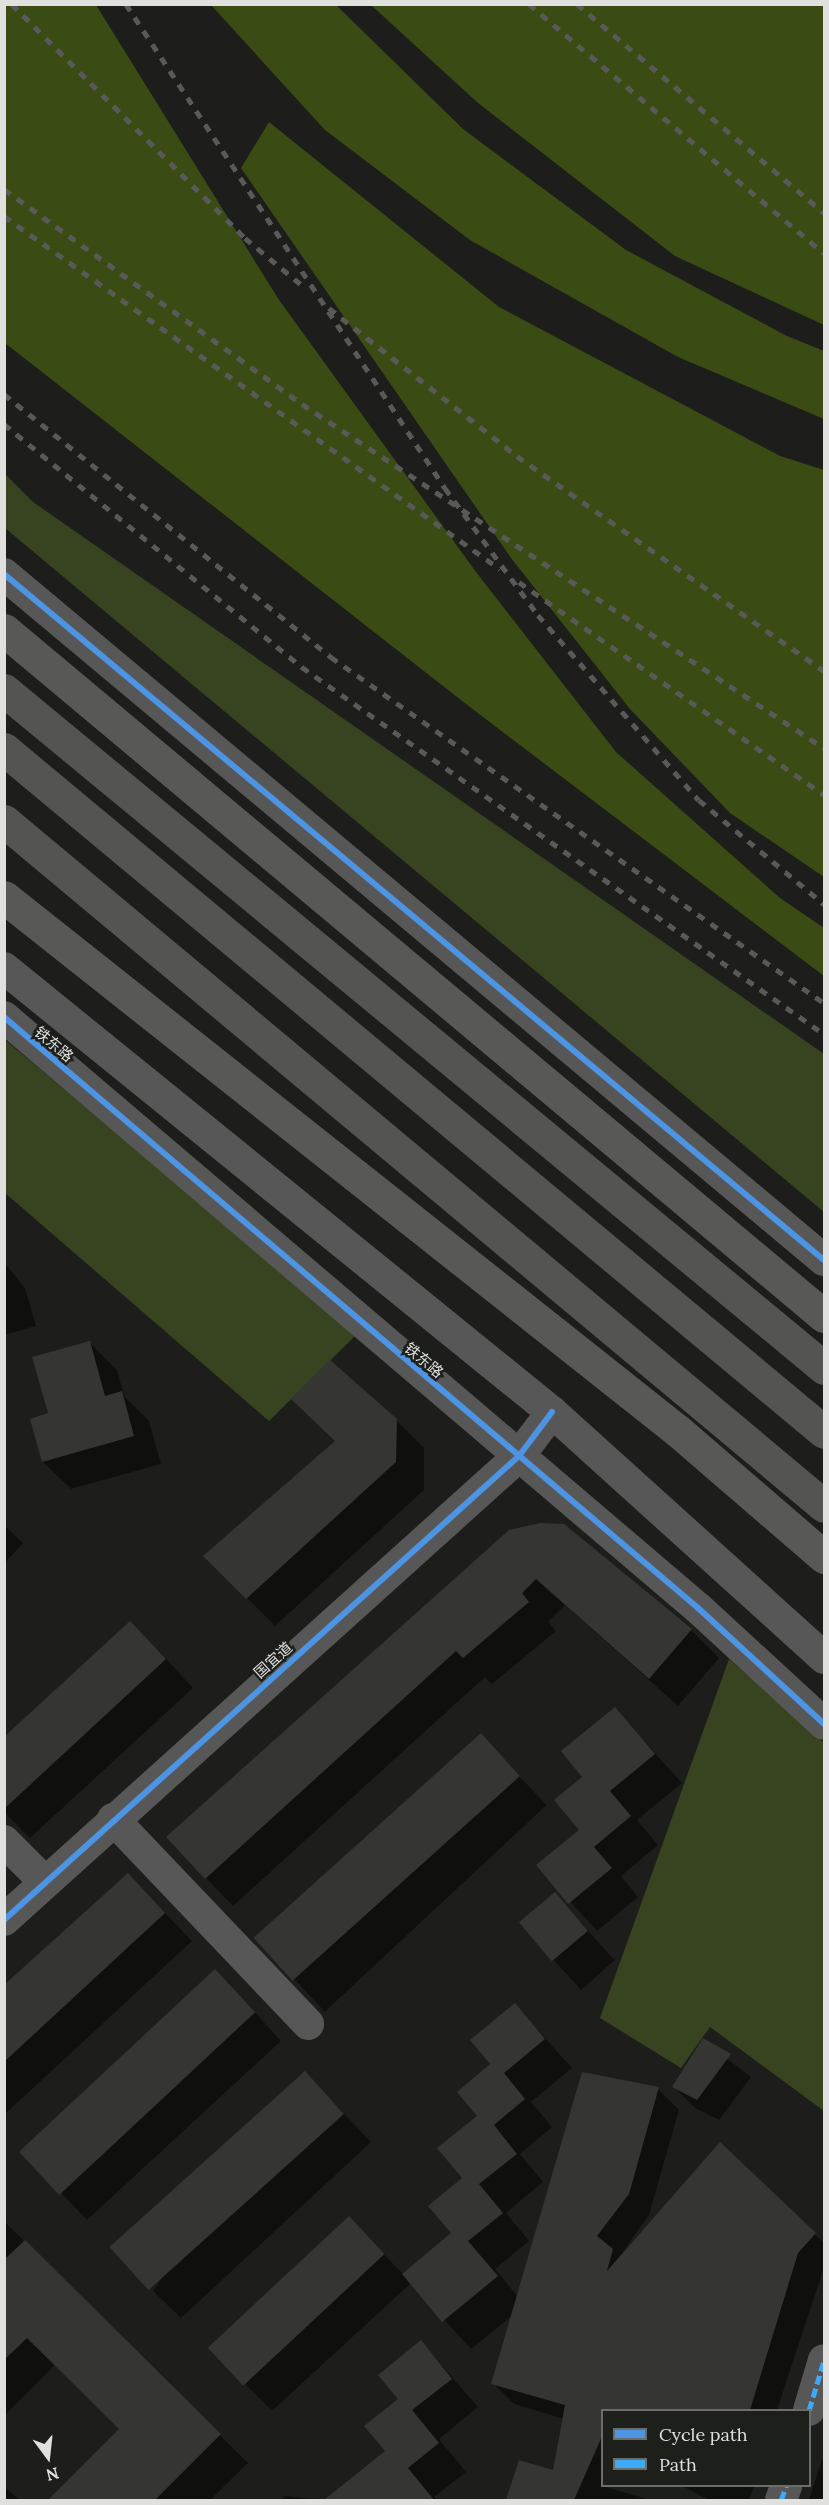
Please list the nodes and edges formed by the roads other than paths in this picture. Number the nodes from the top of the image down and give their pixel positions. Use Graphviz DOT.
graph roads {
  1 [pos="4,574"];
  2 [pos="4,630"];
  3 [pos="4,690"];
  4 [pos="4,749"];
  5 [pos="4,821"];
  6 [pos="4,897"];
  7 [pos="4,968"];
  8 [pos="4,1017"];
  9 [pos="825,1260"];
  10 [pos="825,1316"];
  11 [pos="825,1368"];
  12 [pos="552,1412"];
  13 [pos="825,1432"];
  14 [pos="519,1456"];
  15 [pos="825,1506"];
  16 [pos="825,1557"];
  17 [pos="825,1658"];
  18 [pos="825,1724"];
  19 [pos="113,1819"];
  20 [pos="4,1842"];
  21 [pos="45,1882"];
  22 [pos="4,1920"];
  23 [pos="308,2024"];
  24 [pos="825,2360"];
  25 [pos="809,2409"];
  1 -- 9 [label="street"];
  2 -- 10 [label="main road"];
  3 -- 11 [label="highway"];
  4 -- 13 [label="highway"];
  5 -- 15 [label="highway"];
  6 -- 16 [label="main road"];
  7 -- 12 [label="street, 铁东路"];
  8 -- 14 [label="street, 铁东路"];
  12 -- 14 [label="street, 国宜道"];
  12 -- 17 [label="street, 铁东路"];
  14 -- 18 [label="street, 铁东路"];
  14 -- 19 [label="street, 国宜道"];
  19 -- 21 [label="street, 国宜道"];
  19 -- 23 [label="street"];
  20 -- 21 [label="street"];
  21 -- 22 [label="street, 国宜道"];
  24 -- 25 [label="street"];
}
